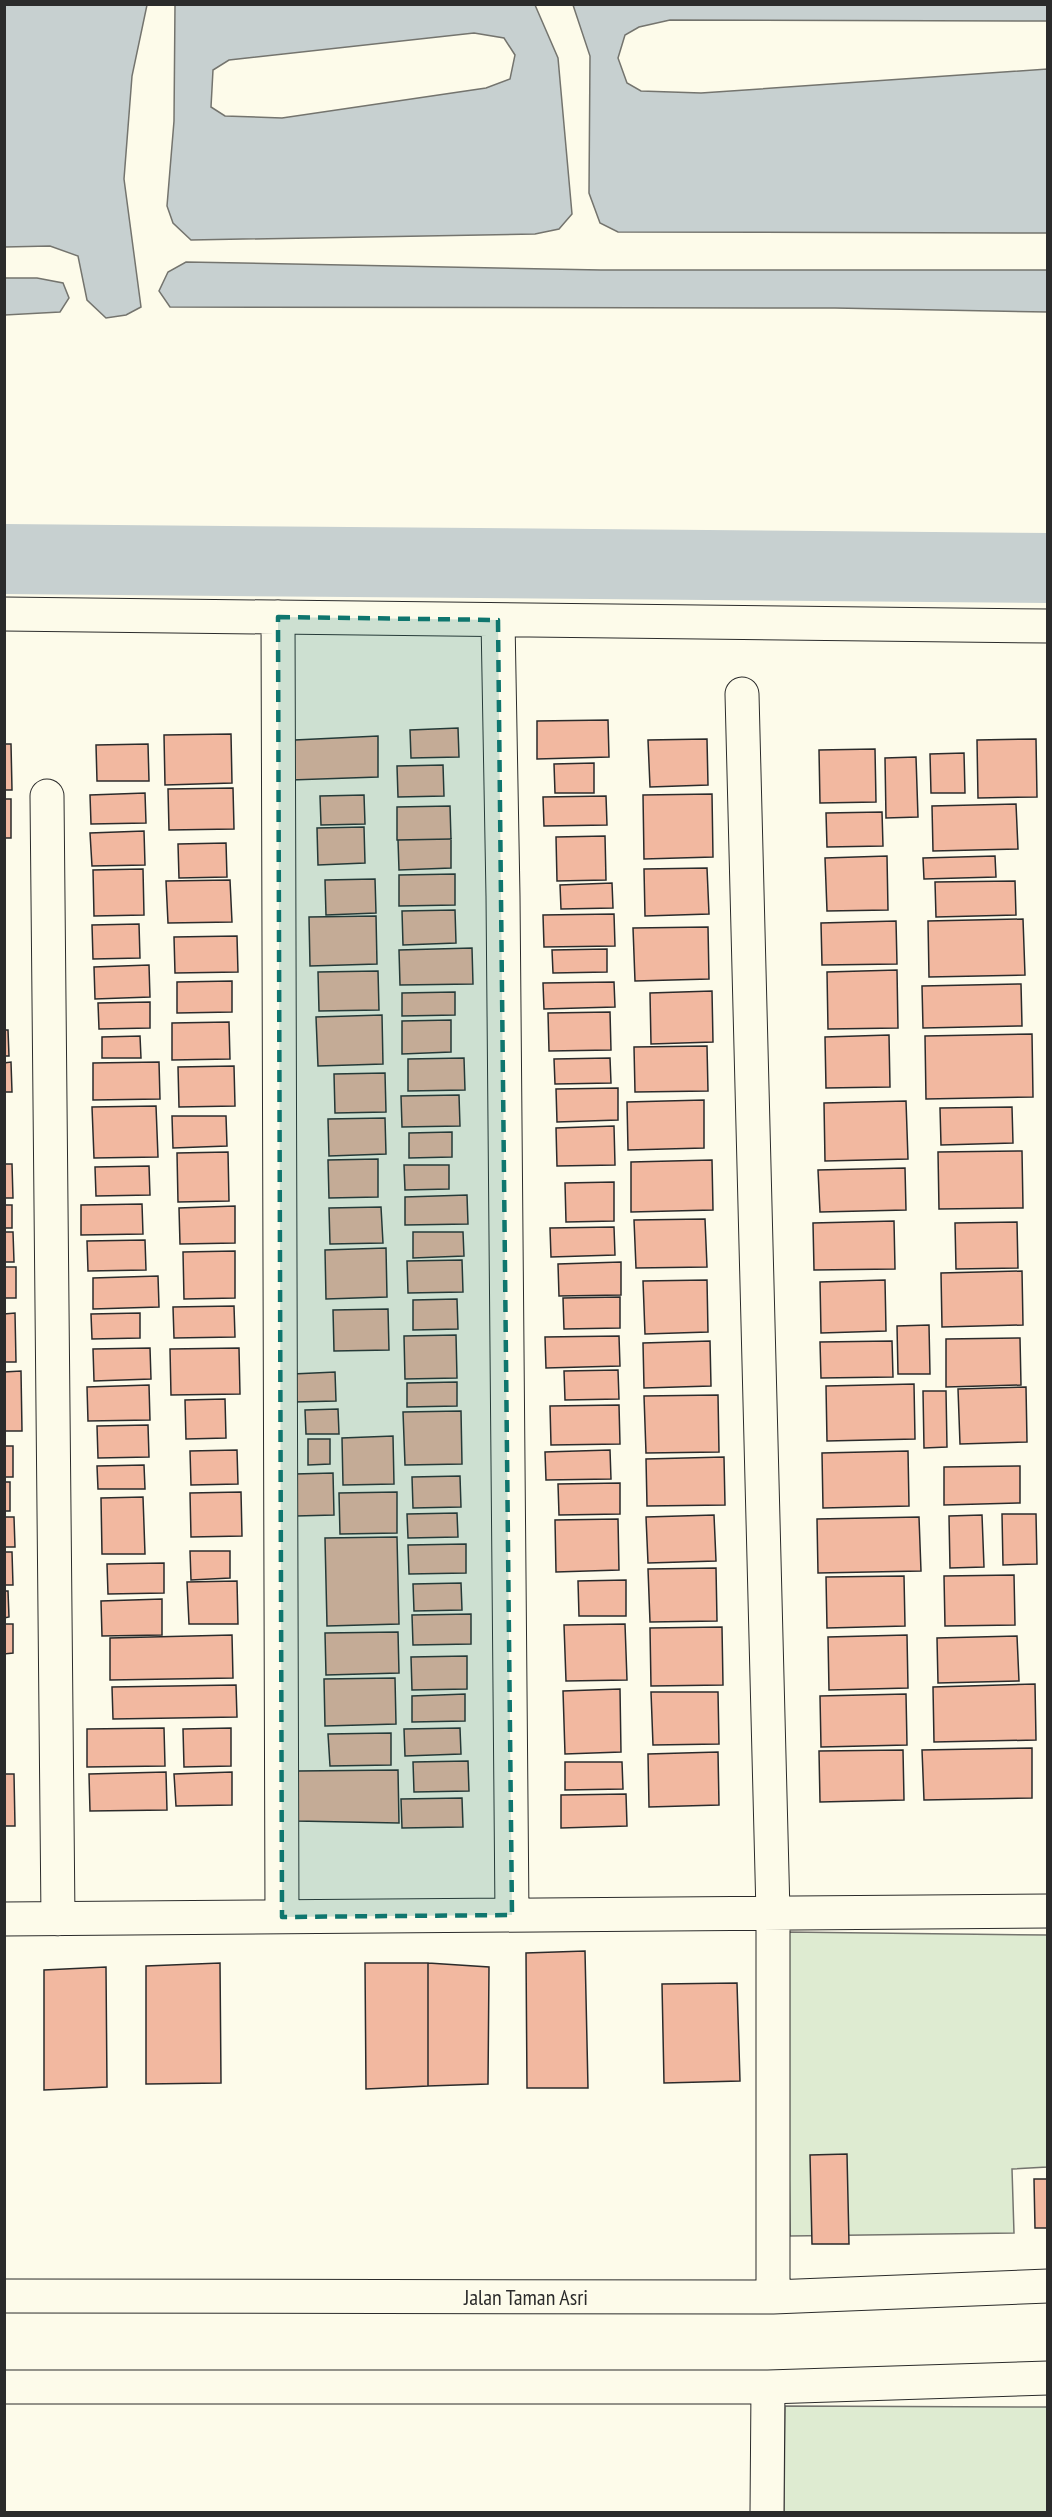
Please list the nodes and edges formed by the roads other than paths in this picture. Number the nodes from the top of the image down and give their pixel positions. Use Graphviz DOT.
graph roads {
  1 [pos="4,614"];
  2 [pos="278,617"];
  3 [pos="498,620"];
  4 [pos="1047,626"];
  5 [pos="742,694"];
  6 [pos="46,796"];
  7 [pos="1047,1911"];
  8 [pos="773,1913"];
  9 [pos="512,1915"];
  10 [pos="282,1917"];
  11 [pos="4,1919"];
  12 [pos="58,1919"];
  13 [pos="1047,2286"];
  14 [pos="4,2296"];
  15 [pos="773,2297"];
  16 [pos="1047,2378"];
  17 [pos="4,2387"];
  18 [pos="768,2387"];
  19 [pos="767,2512"];
  1 -- 2 [label="street"];
  2 -- 3 [label="street"];
  2 -- 10 [label="street"];
  3 -- 4 [label="street"];
  3 -- 9 [label="street"];
  5 -- 8 [label="street"];
  6 -- 12 [label="street"];
  7 -- 8 [label="street"];
  8 -- 9 [label="street"];
  8 -- 15 [label="street"];
  9 -- 10 [label="street"];
  10 -- 12 [label="street"];
  11 -- 12 [label="street"];
  13 -- 15 [label="street, Jalan Taman Asri"];
  14 -- 15 [label="street, Jalan Taman Asri"];
  16 -- 18 [label="street"];
  17 -- 18 [label="street"];
  18 -- 19 [label="street"];
}
